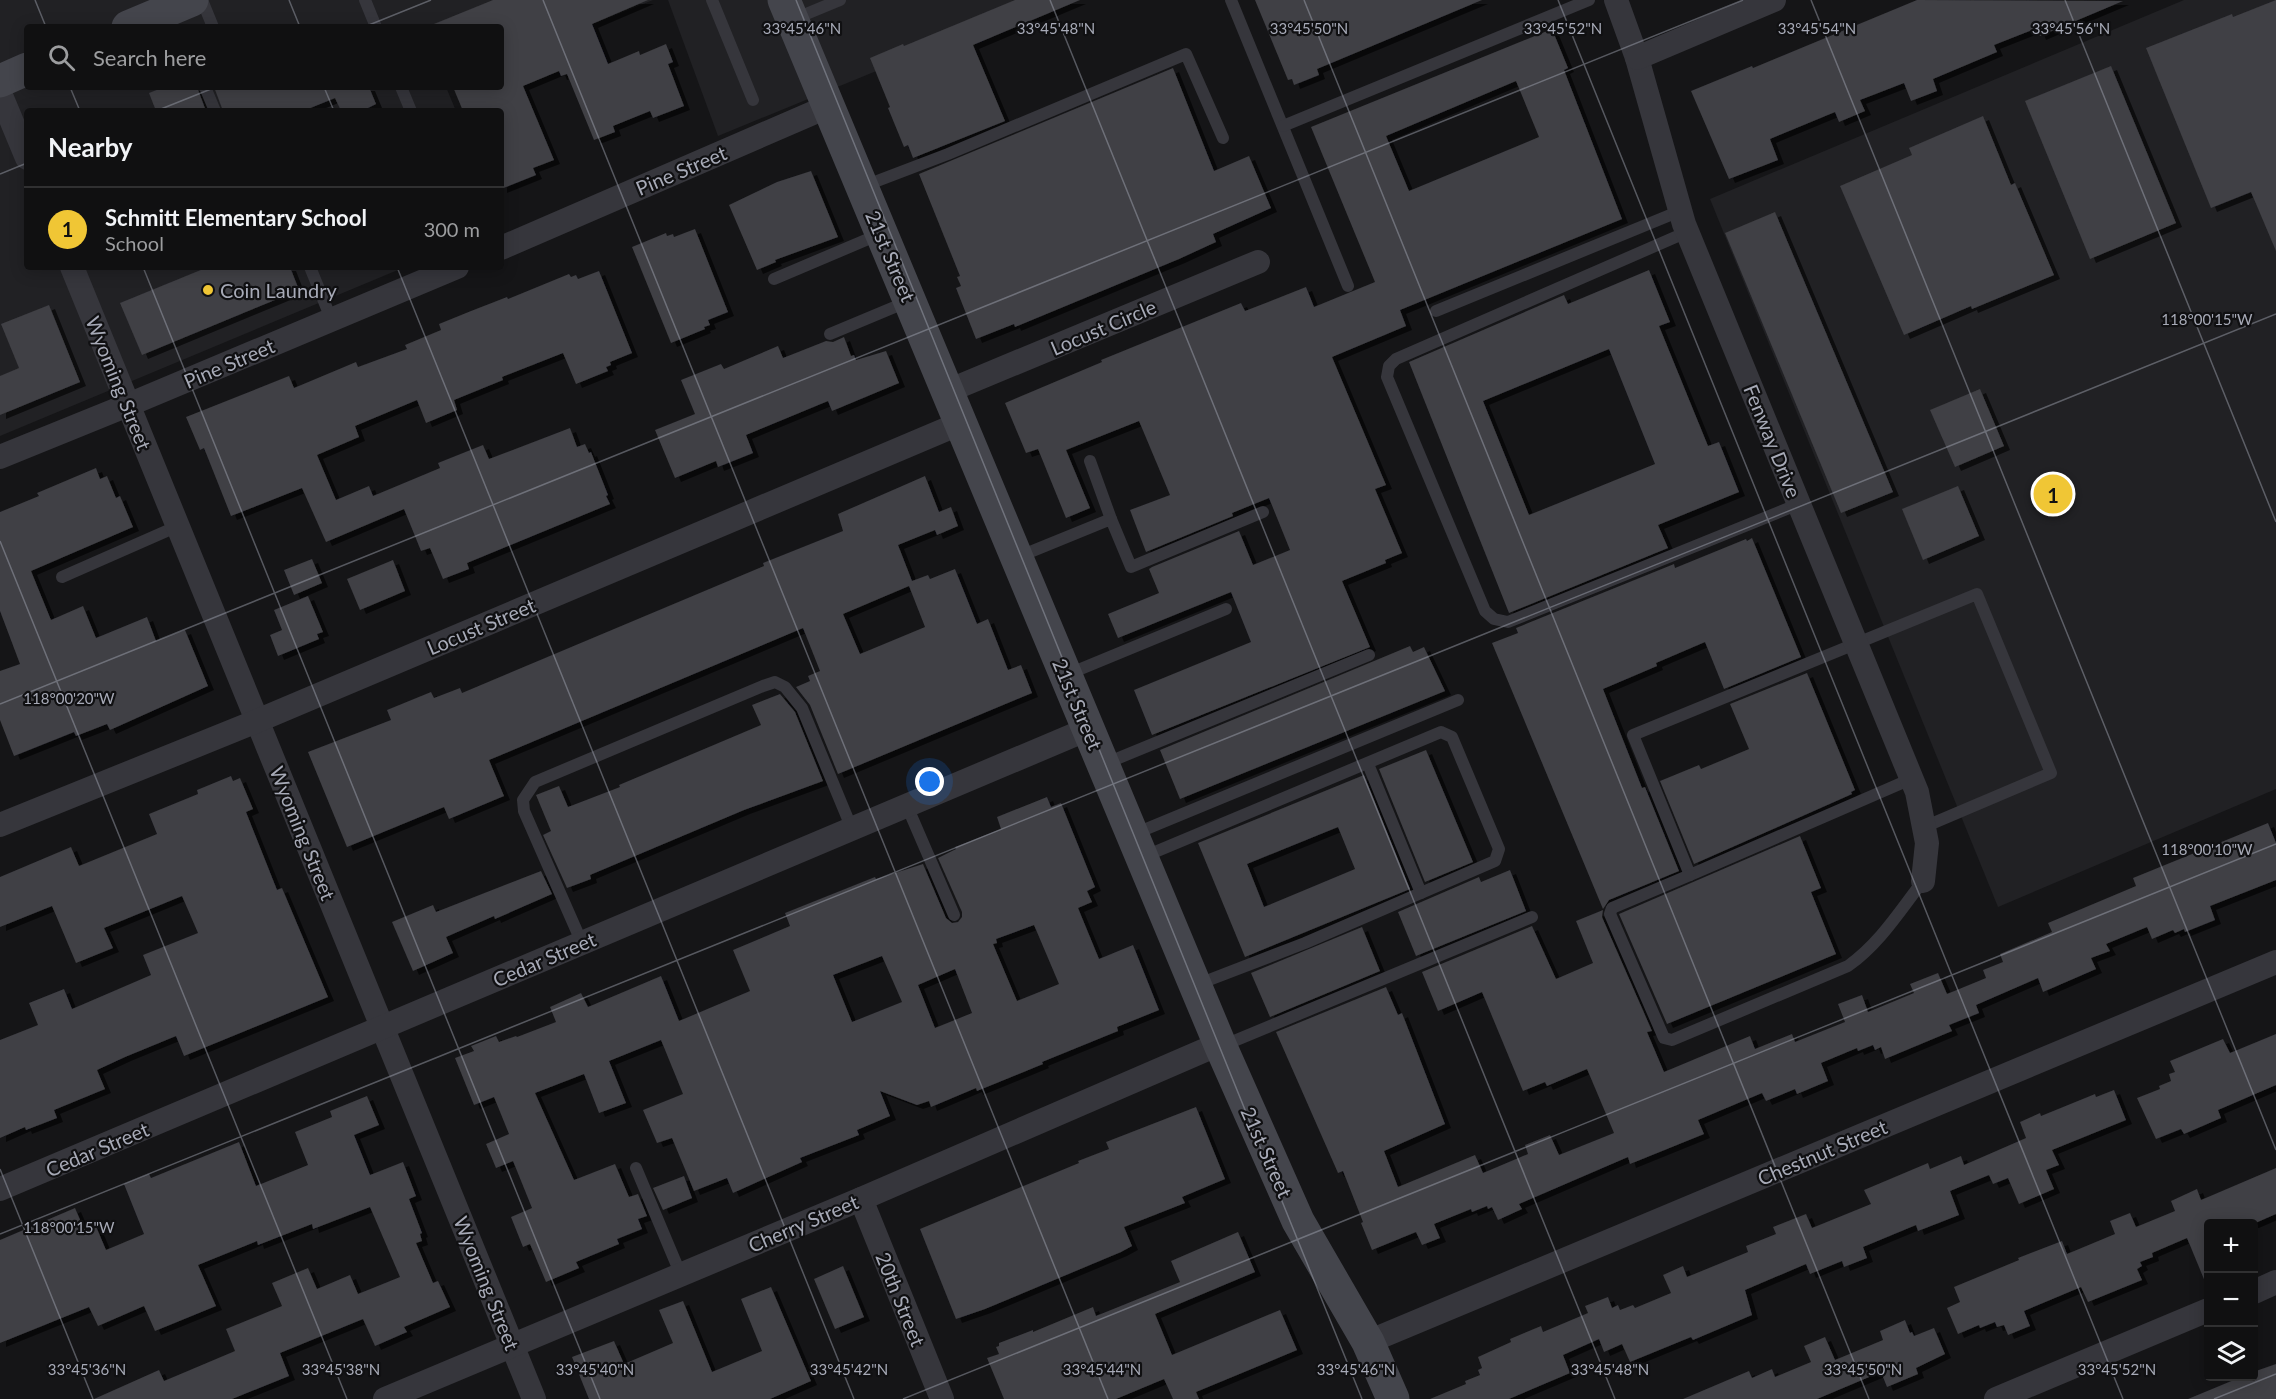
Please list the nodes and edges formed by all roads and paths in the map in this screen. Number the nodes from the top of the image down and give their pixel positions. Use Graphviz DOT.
graph roads {
  1 [pos="364,0"];
  2 [pos="712,0"];
  3 [pos="840,0"];
  4 [pos="1231,0"];
  5 [pos="1589,0"];
  6 [pos="1616,0"];
  7 [pos="1774,0"];
  8 [pos="186,6"];
  9 [pos="789,10"];
  10 [pos="136,24"];
  11 [pos="209,24"];
  12 [pos="375,24"];
  13 [pos="1637,58"];
  14 [pos="24,70"];
  15 [pos="0,81"];
  16 [pos="206,90"];
  17 [pos="402,90"];
  18 [pos="0,93"];
  19 [pos="753,100"];
  20 [pos="829,106"];
  21 [pos="214,108"];
  22 [pos="410,108"];
  23 [pos="1283,126"];
  24 [pos="1223,138"];
  25 [pos="24,151"];
  26 [pos="862,187"];
  27 [pos="1684,221"];
  28 [pos="882,233"];
  29 [pos="504,247"];
  30 [pos="1258,262"];
  31 [pos="73,270"];
  32 [pos="311,270"];
  33 [pos="450,270"];
  34 [pos="774,279"];
  35 [pos="1348,286"];
  36 [pos="910,300"];
  37 [pos="1436,311"];
  38 [pos="332,321"];
  39 [pos="830,334"];
  40 [pos="948,392"];
  41 [pos="128,405"];
  42 [pos="961,423"];
  43 [pos="0,457"];
  44 [pos="1090,461"];
  45 [pos="1798,504"];
  46 [pos="1263,512"];
  47 [pos="1111,519"];
  48 [pos="177,526"];
  49 [pos="1017,557"];
  50 [pos="62,577"];
  51 [pos="1226,609"];
  52 [pos="1856,644"];
  53 [pos="1369,655"];
  54 [pos="1066,675"];
  55 [pos="1458,700"];
  56 [pos="257,721"];
  57 [pos="1089,729"];
  58 [pos="1103,764"];
  59 [pos="1368,764"];
  60 [pos="1911,778"];
  61 [pos="908,806"];
  62 [pos="0,825"];
  63 [pos="1924,827"];
  64 [pos="852,829"];
  65 [pos="1137,846"];
  66 [pos="1690,875"];
  67 [pos="1923,881"];
  68 [pos="1421,893"];
  69 [pos="954,915"];
  70 [pos="1532,917"];
  71 [pos="582,943"];
  72 [pos="2276,962"];
  73 [pos="1195,985"];
  74 [pos="383,1028"];
  75 [pos="1220,1045"];
  76 [pos="636,1168"];
  77 [pos="0,1189"];
  78 [pos="861,1199"];
  79 [pos="681,1275"];
  80 [pos="2276,1282"];
  81 [pos="2258,1290"];
  82 [pos="2204,1312"];
  83 [pos="1368,1342"];
  84 [pos="513,1346"];
  85 [pos="385,1399"];
  86 [pos="534,1399"];
  87 [pos="942,1399"];
  88 [pos="1393,1399"];
  89 [pos="1996,1399"];
  1 -- 12 [label="lane"];
  2 -- 19 [label="lane"];
  3 -- 9 [label="lane"];
  4 -- 23 [label="lane"];
  5 -- 23 [label="lane"];
  6 -- 13 [label="street, Fenway Drive"];
  7 -- 13 [label="street"];
  8 -- 10 [label="street"];
  8 -- 11 [label="lane"];
  9 -- 20 [label="street, 21st Street"];
  13 -- 27 [label="street, Fenway Drive"];
  14 -- 15 [label="street"];
  16 -- 21 [label="lane"];
  17 -- 22 [label="lane"];
  18 -- 25 [label="street"];
  20 -- 26 [label="street, 21st Street"];
  20 -- 29 [label="street, Pine Street"];
  23 -- 35 [label="lane"];
  24 -- 26 [label="lane"];
  26 -- 28 [label="street, 21st Street"];
  27 -- 37 [label="lane"];
  27 -- 45 [label="street, Fenway Drive"];
  27 -- 45 [label="lane"];
  28 -- 34 [label="lane"];
  28 -- 36 [label="street, 21st Street"];
  30 -- 40 [label="street, Locust Circle"];
  31 -- 41 [label="street, Wyoming Street"];
  32 -- 38 [label="lane"];
  33 -- 38 [label="street, Pine Street"];
  36 -- 39 [label="lane"];
  36 -- 40 [label="street, 21st Street"];
  38 -- 41 [label="street, Pine Street"];
  40 -- 42 [label="street, 21st Street"];
  41 -- 43 [label="street, Pine Street"];
  41 -- 48 [label="street, Wyoming Street"];
  42 -- 49 [label="street, 21st Street"];
  42 -- 56 [label="street, Locust Street"];
  44 -- 47 [label="lane"];
  45 -- 52 [label="street, Fenway Drive"];
  46 -- 47 [label="lane"];
  47 -- 49 [label="lane"];
  48 -- 50 [label="lane"];
  48 -- 56 [label="street, Wyoming Street"];
  49 -- 54 [label="street, 21st Street"];
  51 -- 54 [label="lane"];
  52 -- 60 [label="street, Fenway Drive"];
  52 -- 63 [label="lane"];
  52 -- 66 [label="lane"];
  53 -- 58 [label="lane"];
  54 -- 57 [label="street, 21st Street"];
  55 -- 65 [label="lane"];
  56 -- 62 [label="street, Locust Street"];
  56 -- 74 [label="street, Wyoming Street"];
  57 -- 58 [label="street, 21st Street"];
  57 -- 61 [label="street, Cedar Street"];
  58 -- 65 [label="street, 21st Street"];
  59 -- 65 [label="lane"];
  59 -- 68 [label="lane"];
  59 -- 68 [label="lane"];
  60 -- 63 [label="street, Fenway Drive"];
  60 -- 66 [label="lane"];
  61 -- 64 [label="street, Cedar Street"];
  61 -- 69 [label="lane"];
  63 -- 67 [label="street, Fenway Drive"];
  64 -- 71 [label="street, Cedar Street"];
  64 -- 71 [label="lane"];
  65 -- 73 [label="street, 21st Street"];
  66 -- 67 [label="lane"];
  68 -- 73 [label="lane"];
  70 -- 75 [label="lane"];
  71 -- 74 [label="street, Cedar Street"];
  72 -- 83 [label="street, Chestnut Street"];
  73 -- 75 [label="street, 21st Street"];
  74 -- 77 [label="street, Cedar Street"];
  74 -- 84 [label="street, Wyoming Street"];
  75 -- 78 [label="street, Cherry Street"];
  75 -- 83 [label="street, 21st Street"];
  76 -- 79 [label="lane"];
  78 -- 79 [label="street, Cherry Street"];
  78 -- 87 [label="street, 20th Street"];
  79 -- 84 [label="street, Cherry Street"];
  80 -- 81 [label="street"];
  82 -- 89 [label="street"];
  83 -- 88 [label="street, 21st Street"];
  84 -- 85 [label="street, Cherry Street"];
  84 -- 86 [label="street, Wyoming Street"];
}
